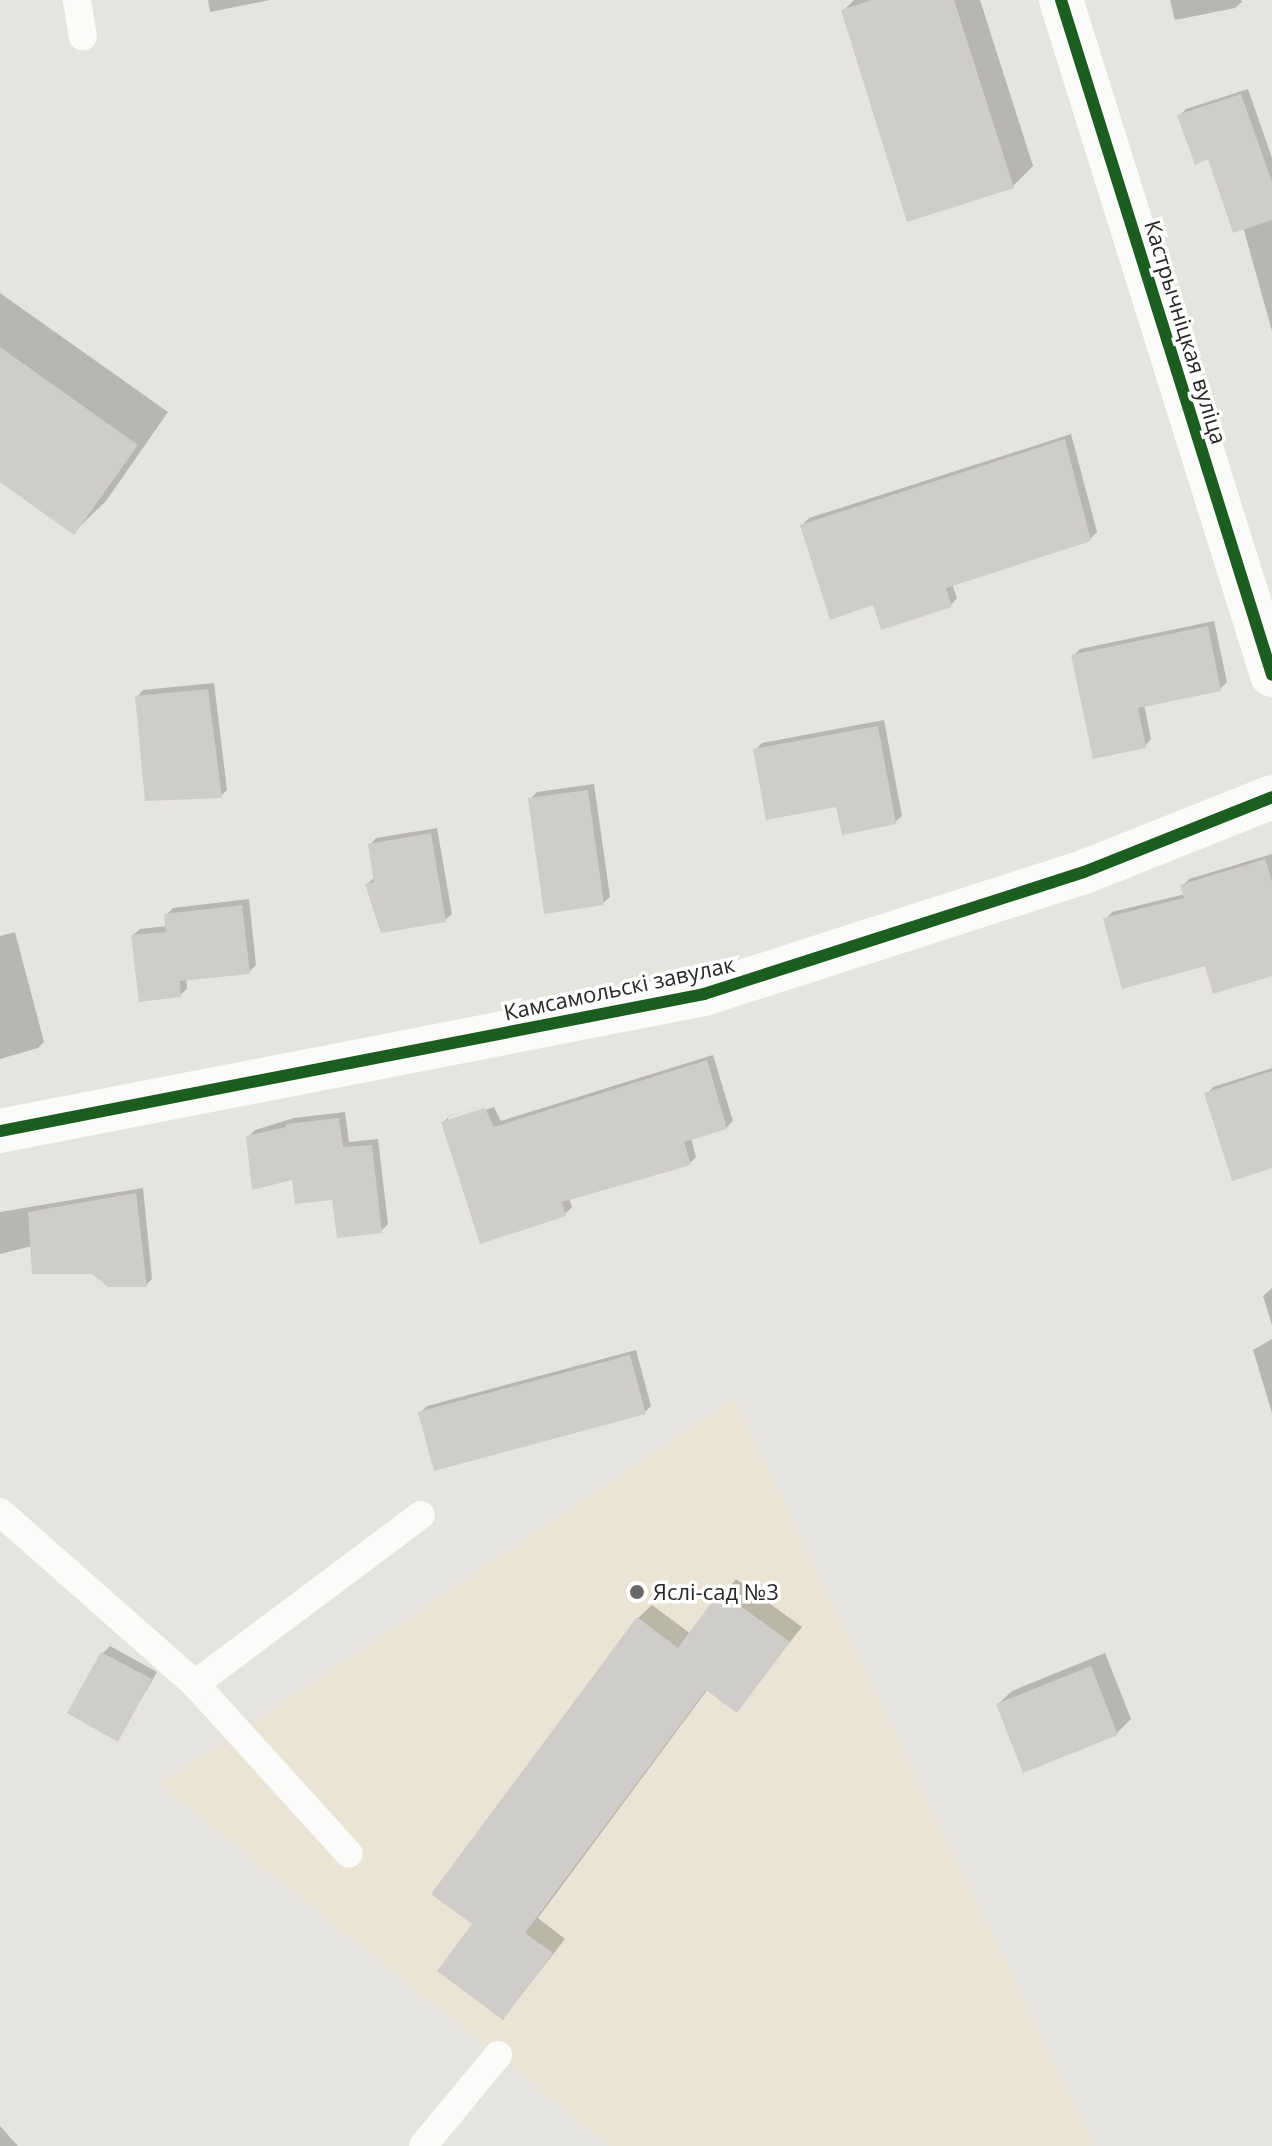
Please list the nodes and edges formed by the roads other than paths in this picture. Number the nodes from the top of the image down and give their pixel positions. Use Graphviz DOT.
graph roads {
  1 [pos="77,0"];
  2 [pos="1061,0"];
  3 [pos="83,37"];
  4 [pos="1272,675"];
  5 [pos="1272,797"];
  6 [pos="0,1131"];
  7 [pos="0,1512"];
  8 [pos="421,1515"];
  9 [pos="195,1684"];
  10 [pos="349,1854"];
  11 [pos="498,2055"];
  12 [pos="423,2146"];
  1 -- 3 [label="lane"];
  2 -- 4 [label="street, Кастрычніцкая вуліца"];
  5 -- 6 [label="street, Камсамольскі завулак"];
  7 -- 9 [label="lane"];
  8 -- 9 [label="lane"];
  9 -- 10 [label="lane"];
  11 -- 12 [label="lane"];
}
